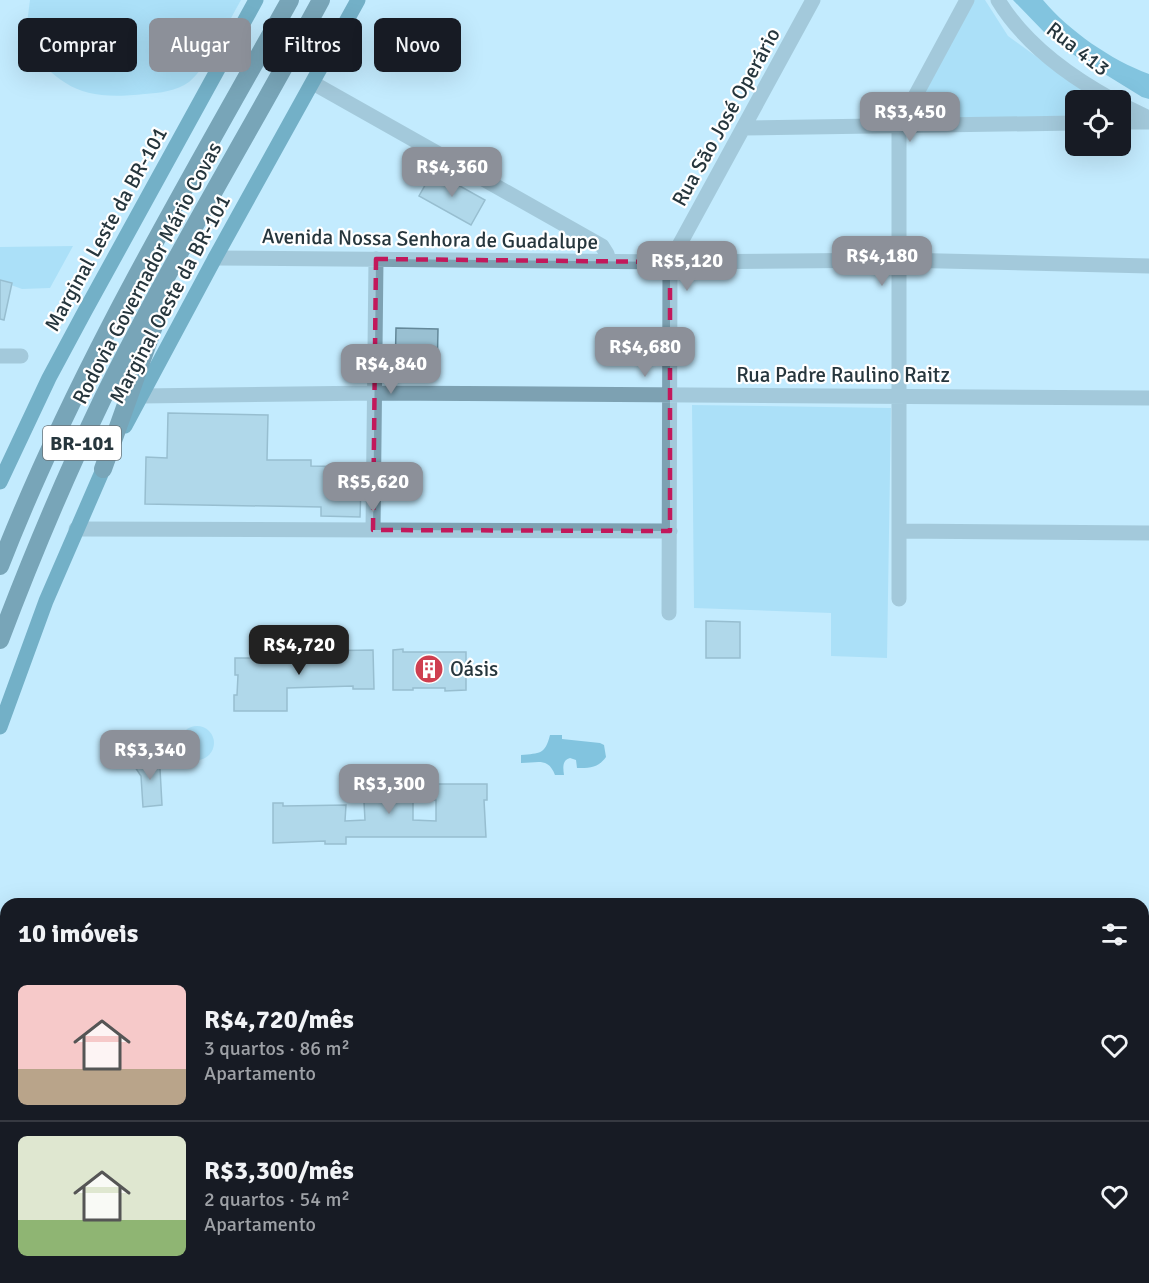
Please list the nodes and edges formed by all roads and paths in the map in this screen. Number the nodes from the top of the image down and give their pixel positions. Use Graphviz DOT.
graph roads {
  1 [pos="256,0"];
  2 [pos="290,0"];
  3 [pos="321,0"];
  4 [pos="358,0"];
  5 [pos="813,0"];
  6 [pos="967,0"];
  7 [pos="998,0"];
  8 [pos="313,83"];
  9 [pos="1097,90"];
  10 [pos="1131,110"];
  11 [pos="1149,120"];
  12 [pos="1131,121"];
  13 [pos="1065,123"];
  14 [pos="899,126"];
  15 [pos="743,128"];
  16 [pos="180,254"];
  17 [pos="215,258"];
  18 [pos="376,259"];
  19 [pos="898,260"];
  20 [pos="609,261"];
  21 [pos="670,262"];
  22 [pos="1149,266"];
  23 [pos="0,356"];
  24 [pos="21,356"];
  25 [pos="375,393"];
  26 [pos="670,394"];
  27 [pos="141,396"];
  28 [pos="899,396"];
  29 [pos="1149,398"];
  30 [pos="103,468"];
  31 [pos="0,482"];
  32 [pos="76,530"];
  33 [pos="373,530"];
  34 [pos="670,531"];
  35 [pos="899,531"];
  36 [pos="1149,533"];
  37 [pos="11,538"];
  38 [pos="0,557"];
  39 [pos="0,567"];
  40 [pos="899,598"];
  41 [pos="669,612"];
  42 [pos="0,640"];
  43 [pos="0,727"];
  1 -- 31 [label="main road, Marginal Leste da BR-101"];
  2 -- 37 [label="highway, Rodovia Governador Mário Covas / BR-101"];
  3 -- 16 [label="highway, Rodovia Governador Mário Covas / BR-101"];
  4 -- 8 [label="main road, Marginal Oeste da BR-101"];
  5 -- 15 [label="street, Rua São José Operário"];
  6 -- 14 [label="street"];
  7 -- 9 [label="street, Rua 413"];
  8 -- 17 [label="main road, Marginal Oeste da BR-101"];
  8 -- 20 [label="street"];
  10 -- 11 [label="street"];
  11 -- 12 [label="street"];
  13 -- 14 [label="street"];
  14 -- 15 [label="street"];
  14 -- 19 [label="street"];
  15 -- 21 [label="street, Rua São José Operário"];
  16 -- 30 [label="highway"];
  16 -- 42 [label="highway, Rodovia Governador Mário Covas / BR-101"];
  17 -- 18 [label="street, Avenida Nossa Senhora de Guadalupe"];
  17 -- 27 [label="main road, Marginal Oeste da BR-101"];
  18 -- 20 [label="street, Avenida Nossa Senhora de Guadalupe"];
  18 -- 25 [label="street"];
  19 -- 21 [label="street, Avenida Nossa Senhora de Guadalupe"];
  19 -- 22 [label="street, Avenida Nossa Senhora de Guadalupe"];
  19 -- 28 [label="street"];
  20 -- 21 [label="street, Avenida Nossa Senhora de Guadalupe"];
  21 -- 26 [label="street, Rua São José Operário"];
  23 -- 24 [label="street"];
  25 -- 26 [label="street, Rua Padre Raulino Raitz"];
  25 -- 27 [label="street, Rua Padre Raulino Raitz"];
  25 -- 33 [label="street"];
  26 -- 28 [label="street, Rua Padre Raulino Raitz"];
  26 -- 34 [label="street, Rua São José Operário"];
  27 -- 30 [label="main road, Marginal Oeste da BR-101"];
  28 -- 29 [label="street, Rua Padre Raulino Raitz"];
  28 -- 35 [label="street"];
  30 -- 32 [label="main road, Marginal Oeste da BR-101"];
  32 -- 33 [label="street"];
  32 -- 43 [label="main road, Marginal Oeste da BR-101"];
  33 -- 34 [label="street"];
  34 -- 41 [label="street, Rua São José Operário"];
  35 -- 36 [label="street"];
  35 -- 40 [label="street"];
  37 -- 38 [label="highway"];
  37 -- 39 [label="highway, Rodovia Governador Mário Covas / BR-101"];
}
